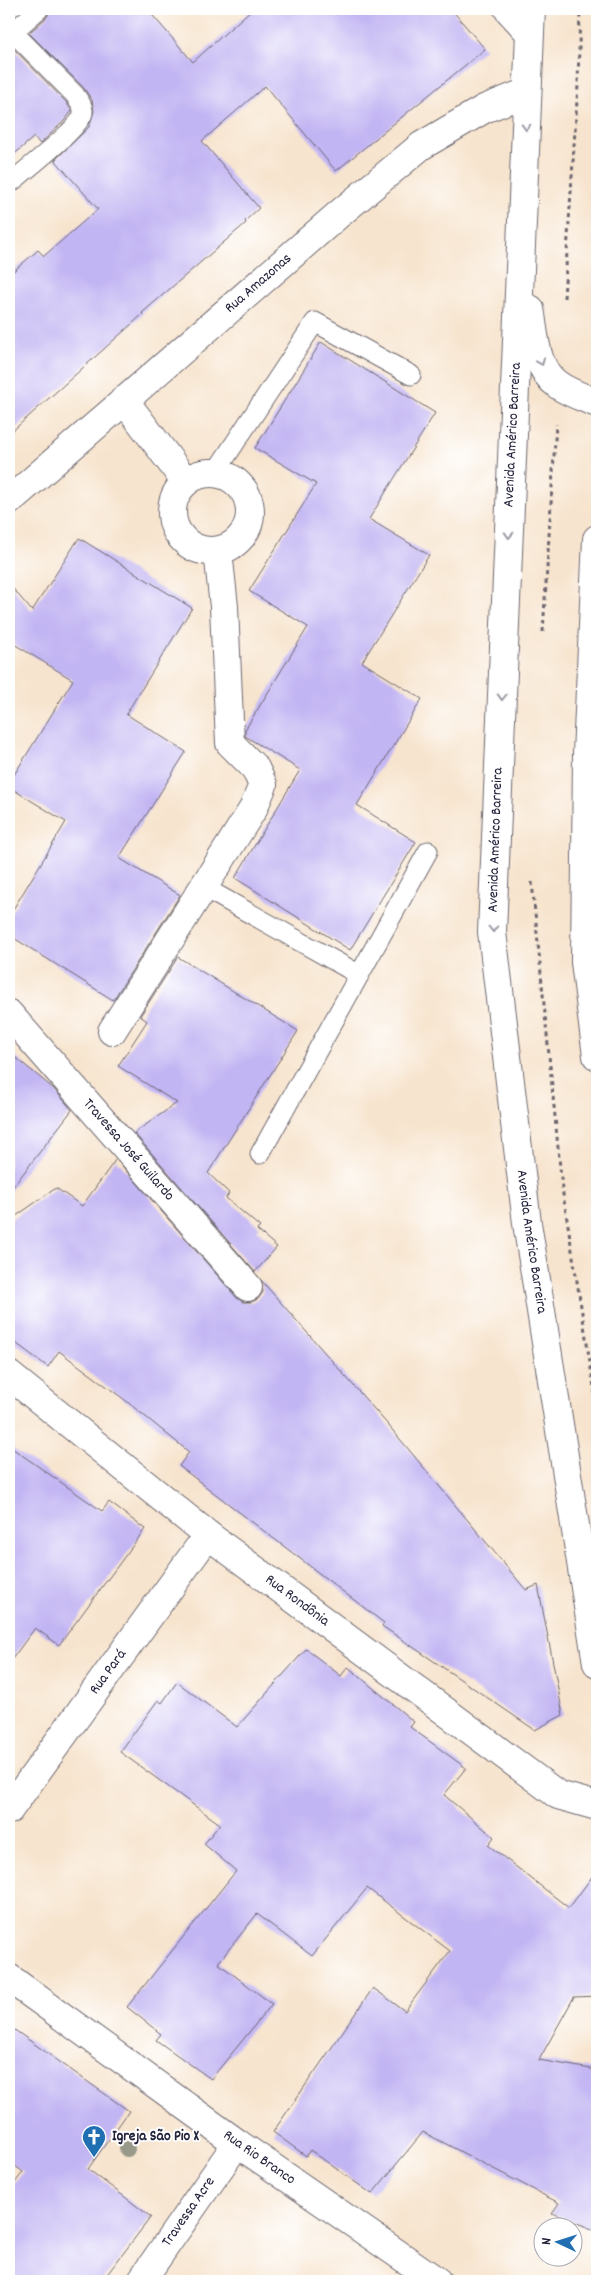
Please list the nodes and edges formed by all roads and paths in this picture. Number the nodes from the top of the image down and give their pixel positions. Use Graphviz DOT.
graph roads {
  1 [pos="38,9"];
  2 [pos="508,9"];
  3 [pos="580,9"];
  4 [pos="531,21"];
  5 [pos="11,30"];
  6 [pos="528,92"];
  7 [pos="9,184"];
  8 [pos="521,264"];
  9 [pos="564,299"];
  10 [pos="411,376"];
  11 [pos="124,400"];
  12 [pos="597,403"];
  13 [pos="215,473"];
  14 [pos="186,482"];
  15 [pos="9,502"];
  16 [pos="597,540"];
  17 [pos="218,552"];
  18 [pos="592,752"];
  19 [pos="428,851"];
  20 [pos="203,887"];
  21 [pos="358,974"];
  22 [pos="9,1014"];
  23 [pos="112,1031"];
  24 [pos="597,1056"];
  25 [pos="260,1154"];
  26 [pos="248,1287"];
  27 [pos="9,1375"];
  28 [pos="208,1535"];
  29 [pos="597,1663"];
  30 [pos="597,1806"];
  31 [pos="9,1810"];
  32 [pos="9,1978"];
  33 [pos="237,2143"];
  34 [pos="141,2281"];
  35 [pos="437,2281"];
  1 -- 5 [label="lane"];
  2 -- 4 [label="street"];
  3 -- 9 [label="path"];
  4 -- 6 [label="street, Avenida Américo Barreira"];
  5 -- 7 [label="lane"];
  6 -- 8 [label="street, Avenida Américo Barreira, one-way"];
  6 -- 11 [label="street, Rua Amazonas"];
  8 -- 12 [label="street, one-way"];
  8 -- 29 [label="street, Avenida Américo Barreira, one-way"];
  10 -- 13 [label="lane"];
  11 -- 14 [label="street"];
  11 -- 15 [label="street, Rua Amazonas"];
  13 -- 14 [label="street"];
  13 -- 17 [label="street"];
  14 -- 17 [label="street"];
  16 -- 18 [label="street"];
  17 -- 20 [label="street"];
  18 -- 24 [label="street"];
  19 -- 21 [label="lane"];
  20 -- 21 [label="lane"];
  20 -- 23 [label="street"];
  21 -- 25 [label="lane"];
  22 -- 26 [label="street, Travessa José Guilardo"];
  27 -- 28 [label="street, Rua Rondônia"];
  28 -- 30 [label="street, Rua Rondônia"];
  28 -- 31 [label="street, Rua Pará"];
  32 -- 33 [label="street, Rua Rio Branco"];
  33 -- 34 [label="street, Travessa Acre"];
  33 -- 35 [label="street, Rua Rio Branco"];
}
